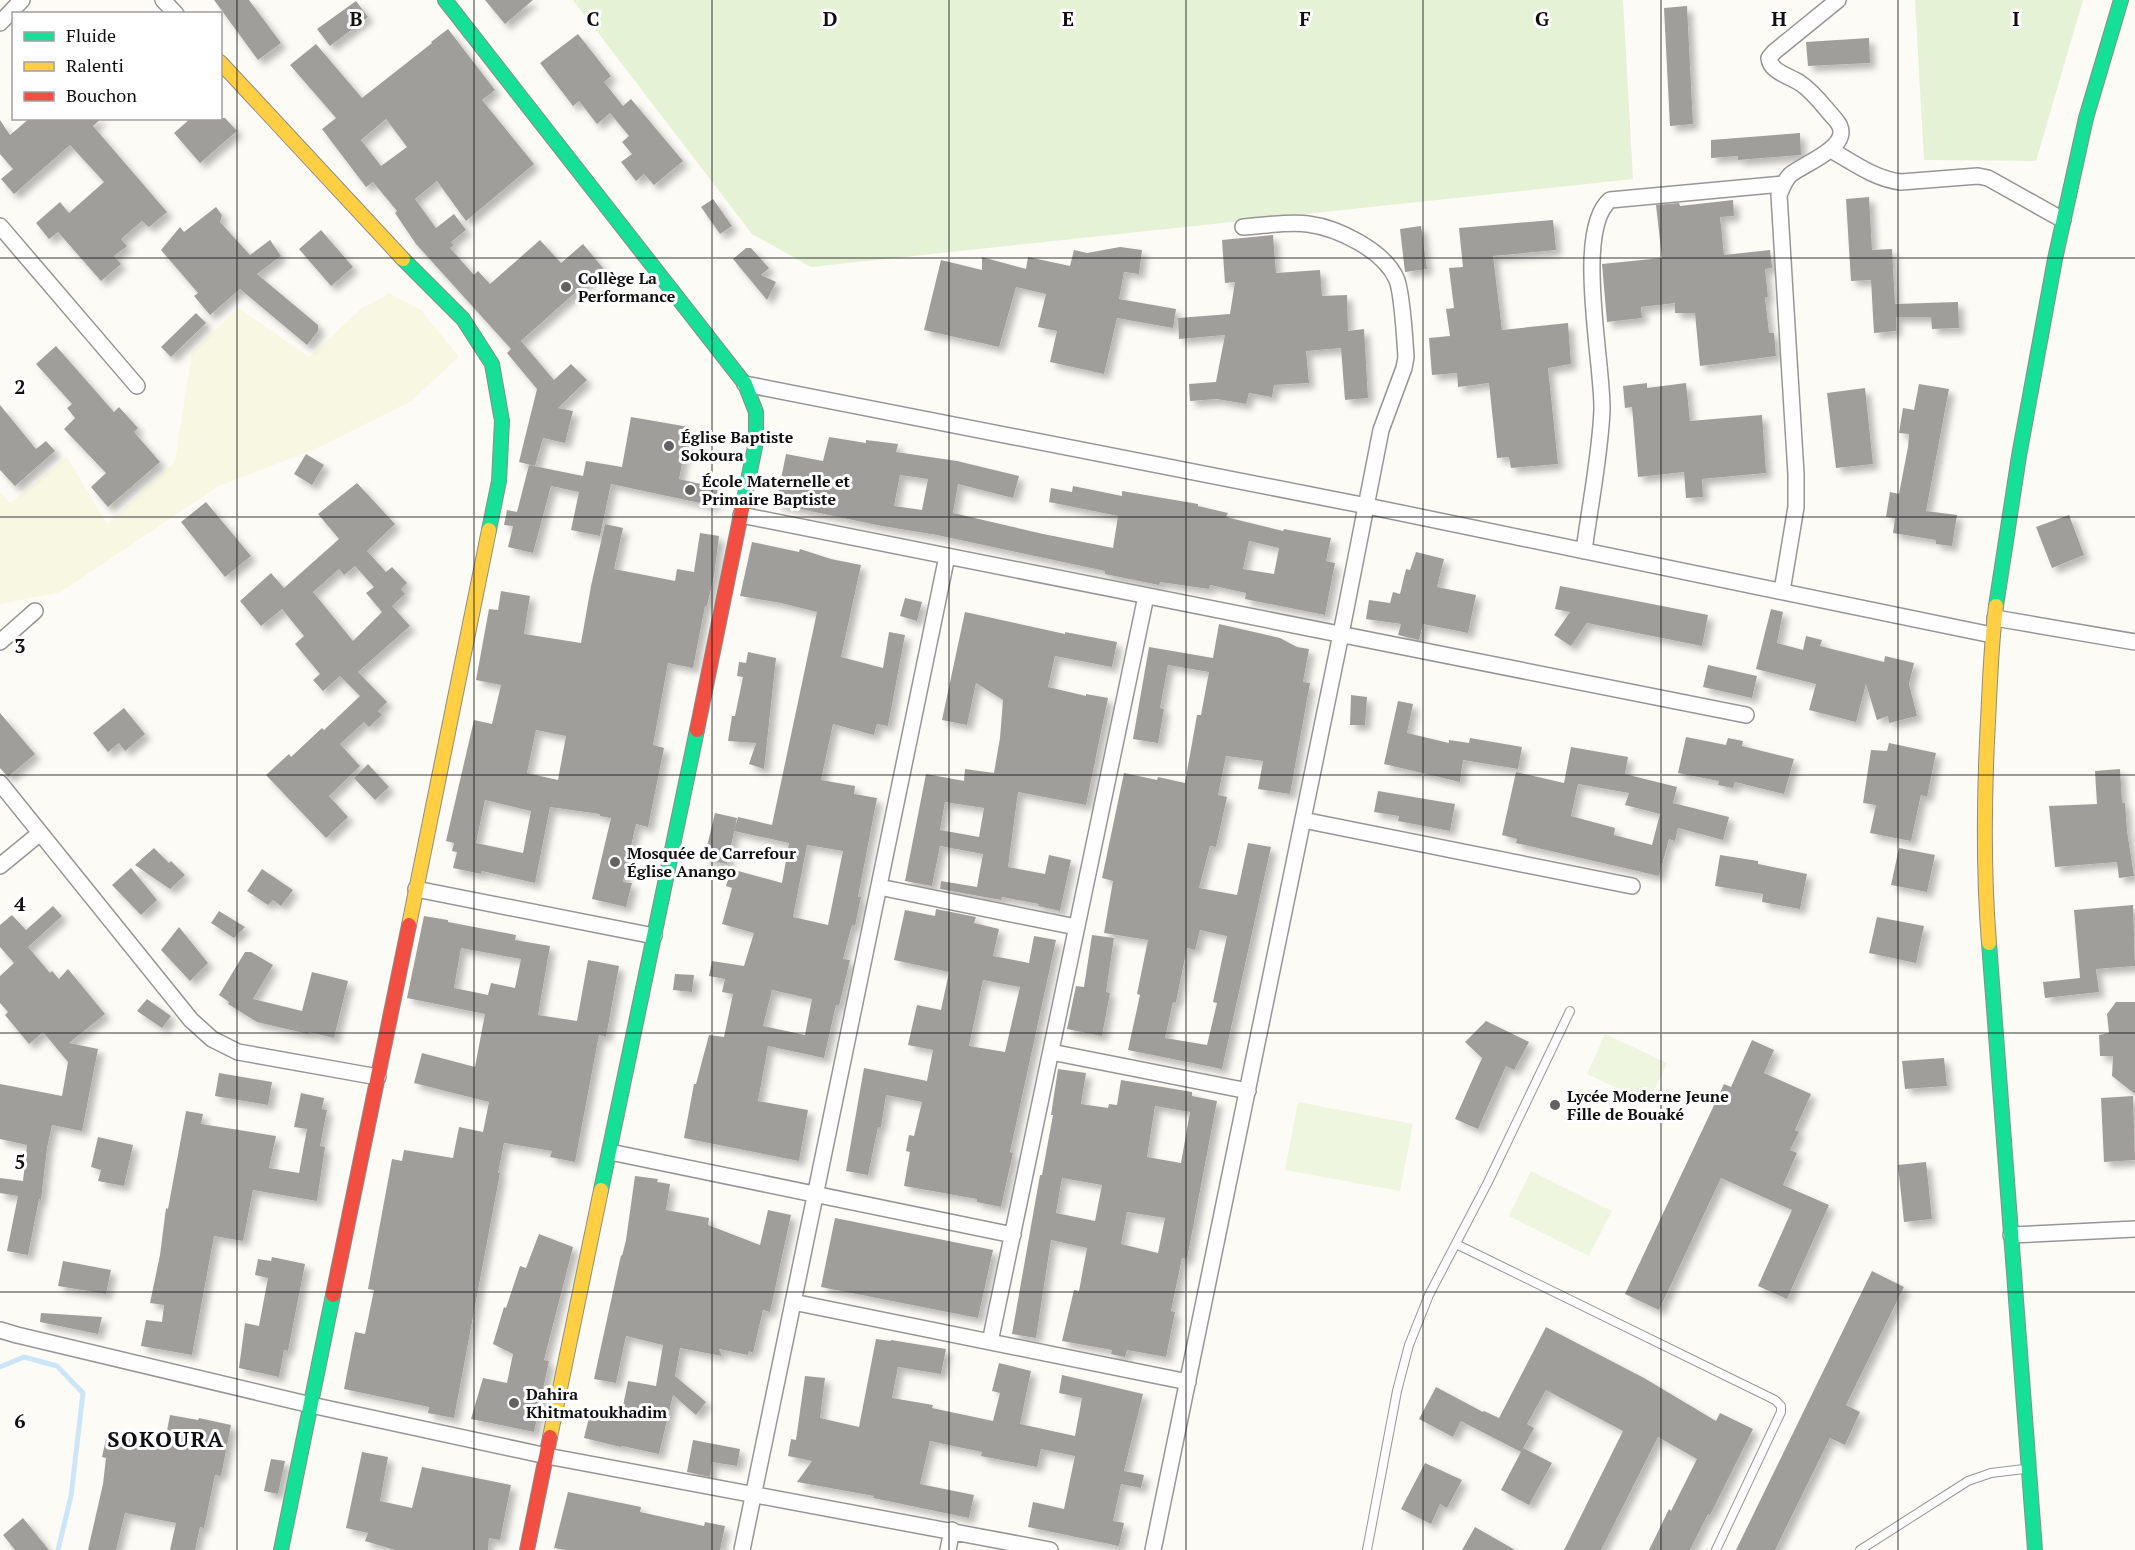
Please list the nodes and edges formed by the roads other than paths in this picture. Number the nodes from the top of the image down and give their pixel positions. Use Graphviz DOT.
graph roads {
  1 [pos="22,0"];
  2 [pos="163,0"];
  3 [pos="446,0"];
  4 [pos="1838,0"];
  5 [pos="2121,0"];
  6 [pos="174,12"];
  7 [pos="0,23"];
  8 [pos="222,64"];
  9 [pos="1831,150"];
  10 [pos="1783,184"];
  11 [pos="2063,220"];
  12 [pos="0,226"];
  13 [pos="1242,227"];
  14 [pos="745,384"];
  15 [pos="137,386"];
  16 [pos="1367,506"];
  17 [pos="741,515"];
  18 [pos="1584,551"];
  19 [pos="947,556"];
  20 [pos="1782,591"];
  21 [pos="1146,596"];
  22 [pos="34,611"];
  23 [pos="1995,618"];
  24 [pos="1341,634"];
  25 [pos="1992,635"];
  26 [pos="0,642"];
  27 [pos="2135,642"];
  28 [pos="1746,715"];
  29 [pos="0,783"];
  30 [pos="1303,820"];
  31 [pos="39,834"];
  32 [pos="0,866"];
  33 [pos="1632,886"];
  34 [pos="879,887"];
  35 [pos="416,889"];
  36 [pos="1076,927"];
  37 [pos="654,936"];
  38 [pos="1570,1011"];
  39 [pos="1051,1052"];
  40 [pos="378,1077"];
  41 [pos="1248,1091"];
  42 [pos="610,1152"];
  43 [pos="815,1195"];
  44 [pos="2135,1229"];
  45 [pos="1013,1235"];
  46 [pos="2011,1235"];
  47 [pos="1456,1244"];
  48 [pos="793,1302"];
  49 [pos="0,1330"];
  50 [pos="990,1342"];
  51 [pos="1188,1382"];
  52 [pos="311,1405"];
  53 [pos="547,1456"];
  54 [pos="2029,1469"];
  55 [pos="753,1494"];
  56 [pos="952,1530"];
  57 [pos="1368,1549"];
  58 [pos="281,1550"];
  59 [pos="527,1550"];
  60 [pos="742,1550"];
  61 [pos="948,1550"];
  62 [pos="1050,1550"];
  63 [pos="1154,1550"];
  64 [pos="1716,1550"];
  65 [pos="1860,1550"];
  66 [pos="2035,1550"];
  1 -- 7 [label="street"];
  2 -- 6 [label="street"];
  3 -- 14 [label="street"];
  4 -- 9 [label="street"];
  5 -- 11 [label="street"];
  8 -- 35 [label="street"];
  9 -- 10 [label="street"];
  9 -- 11 [label="street"];
  10 -- 18 [label="street"];
  10 -- 20 [label="street"];
  11 -- 23 [label="street"];
  12 -- 15 [label="street"];
  13 -- 16 [label="street"];
  14 -- 16 [label="street"];
  14 -- 17 [label="street"];
  16 -- 18 [label="street"];
  16 -- 24 [label="street"];
  17 -- 19 [label="street"];
  17 -- 37 [label="street"];
  18 -- 20 [label="street"];
  19 -- 21 [label="street"];
  19 -- 34 [label="street"];
  20 -- 25 [label="street"];
  21 -- 24 [label="street"];
  21 -- 36 [label="street"];
  22 -- 26 [label="street"];
  23 -- 25 [label="street"];
  23 -- 27 [label="street"];
  24 -- 28 [label="street"];
  24 -- 30 [label="street"];
  25 -- 46 [label="street"];
  29 -- 31 [label="street"];
  30 -- 33 [label="street"];
  30 -- 41 [label="street"];
  31 -- 32 [label="street"];
  31 -- 40 [label="street"];
  34 -- 36 [label="street"];
  34 -- 43 [label="street"];
  35 -- 37 [label="street"];
  35 -- 40 [label="street"];
  36 -- 39 [label="street"];
  37 -- 42 [label="street"];
  38 -- 47 [label="lane"];
  39 -- 41 [label="street"];
  39 -- 45 [label="street"];
  40 -- 52 [label="street"];
  41 -- 51 [label="street"];
  42 -- 43 [label="street"];
  42 -- 53 [label="street"];
  43 -- 45 [label="street"];
  43 -- 48 [label="street"];
  44 -- 46 [label="street"];
  45 -- 50 [label="street"];
  46 -- 54 [label="street"];
  47 -- 57 [label="lane"];
  47 -- 64 [label="lane"];
  48 -- 50 [label="street"];
  48 -- 55 [label="street"];
  49 -- 52 [label="street"];
  50 -- 51 [label="street"];
  51 -- 63 [label="street"];
  52 -- 53 [label="street"];
  52 -- 58 [label="street"];
  53 -- 55 [label="street"];
  53 -- 59 [label="street"];
  54 -- 65 [label="lane"];
  54 -- 66 [label="street"];
  55 -- 56 [label="street"];
  55 -- 60 [label="street"];
  56 -- 61 [label="street"];
  56 -- 62 [label="street"];
}
